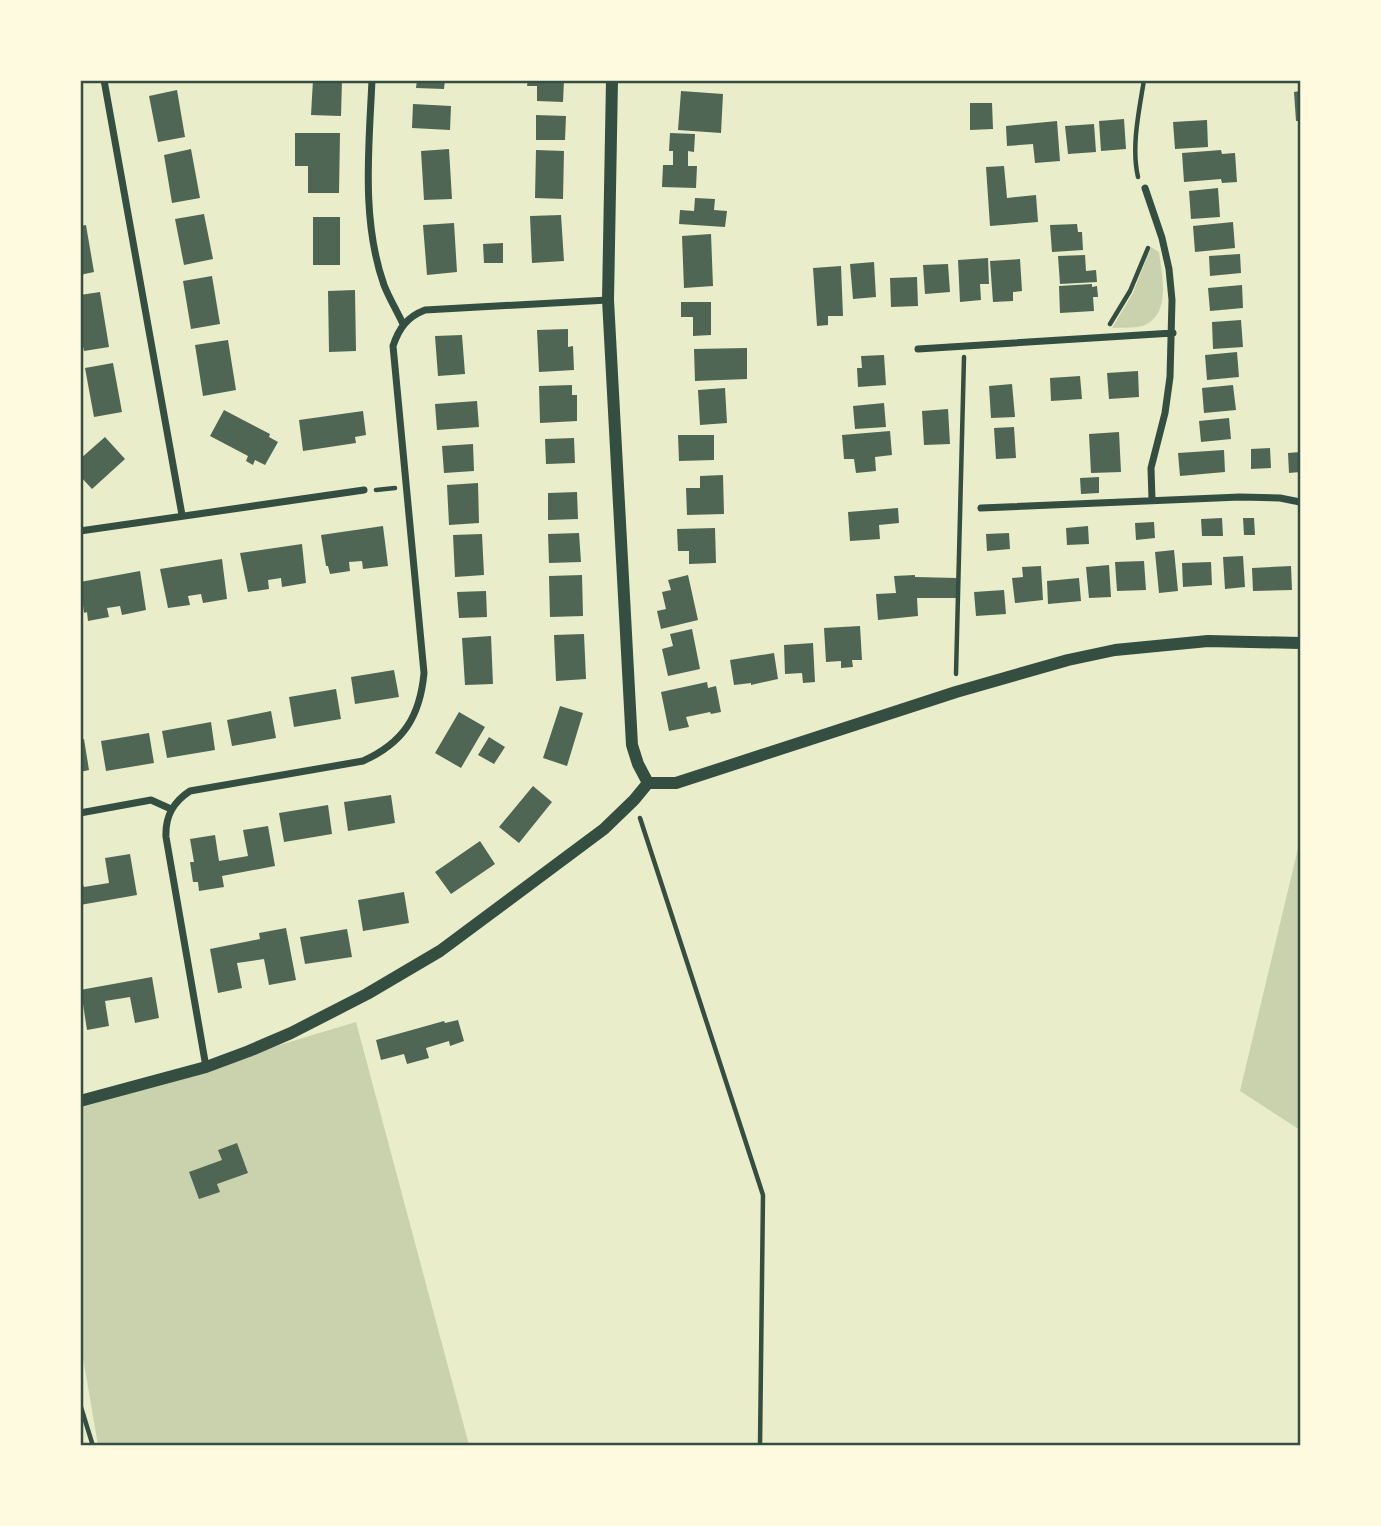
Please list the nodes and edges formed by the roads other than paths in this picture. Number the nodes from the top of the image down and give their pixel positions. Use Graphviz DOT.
graph roads {
  1 [pos="104,80"];
  2 [pos="372,80"];
  3 [pos="612,80"];
  4 [pos="1145,188"];
  5 [pos="608,300"];
  6 [pos="403,324"];
  7 [pos="1172,333"];
  8 [pos="918,349"];
  9 [pos="364,490"];
  10 [pos="1152,500"];
  11 [pos="1300,502"];
  12 [pos="981,508"];
  13 [pos="182,515"];
  14 [pos="80,531"];
  15 [pos="1300,643"];
  16 [pos="648,783"];
  17 [pos="171,809"];
  18 [pos="80,813"];
  19 [pos="206,1067"];
  20 [pos="80,1101"];
  21 [pos="80,1404"];
  22 [pos="93,1446"];
  1 -- 13 [label="street"];
  2 -- 6 [label="street"];
  3 -- 5 [label="street"];
  4 -- 7 [label="street"];
  5 -- 6 [label="street"];
  5 -- 16 [label="street"];
  6 -- 17 [label="street"];
  7 -- 8 [label="street"];
  7 -- 10 [label="street"];
  9 -- 13 [label="street"];
  10 -- 11 [label="street"];
  10 -- 12 [label="street"];
  13 -- 14 [label="street"];
  15 -- 16 [label="street"];
  16 -- 19 [label="street"];
  17 -- 18 [label="street"];
  17 -- 19 [label="street"];
  19 -- 20 [label="street"];
  21 -- 22 [label="lane"];
}
